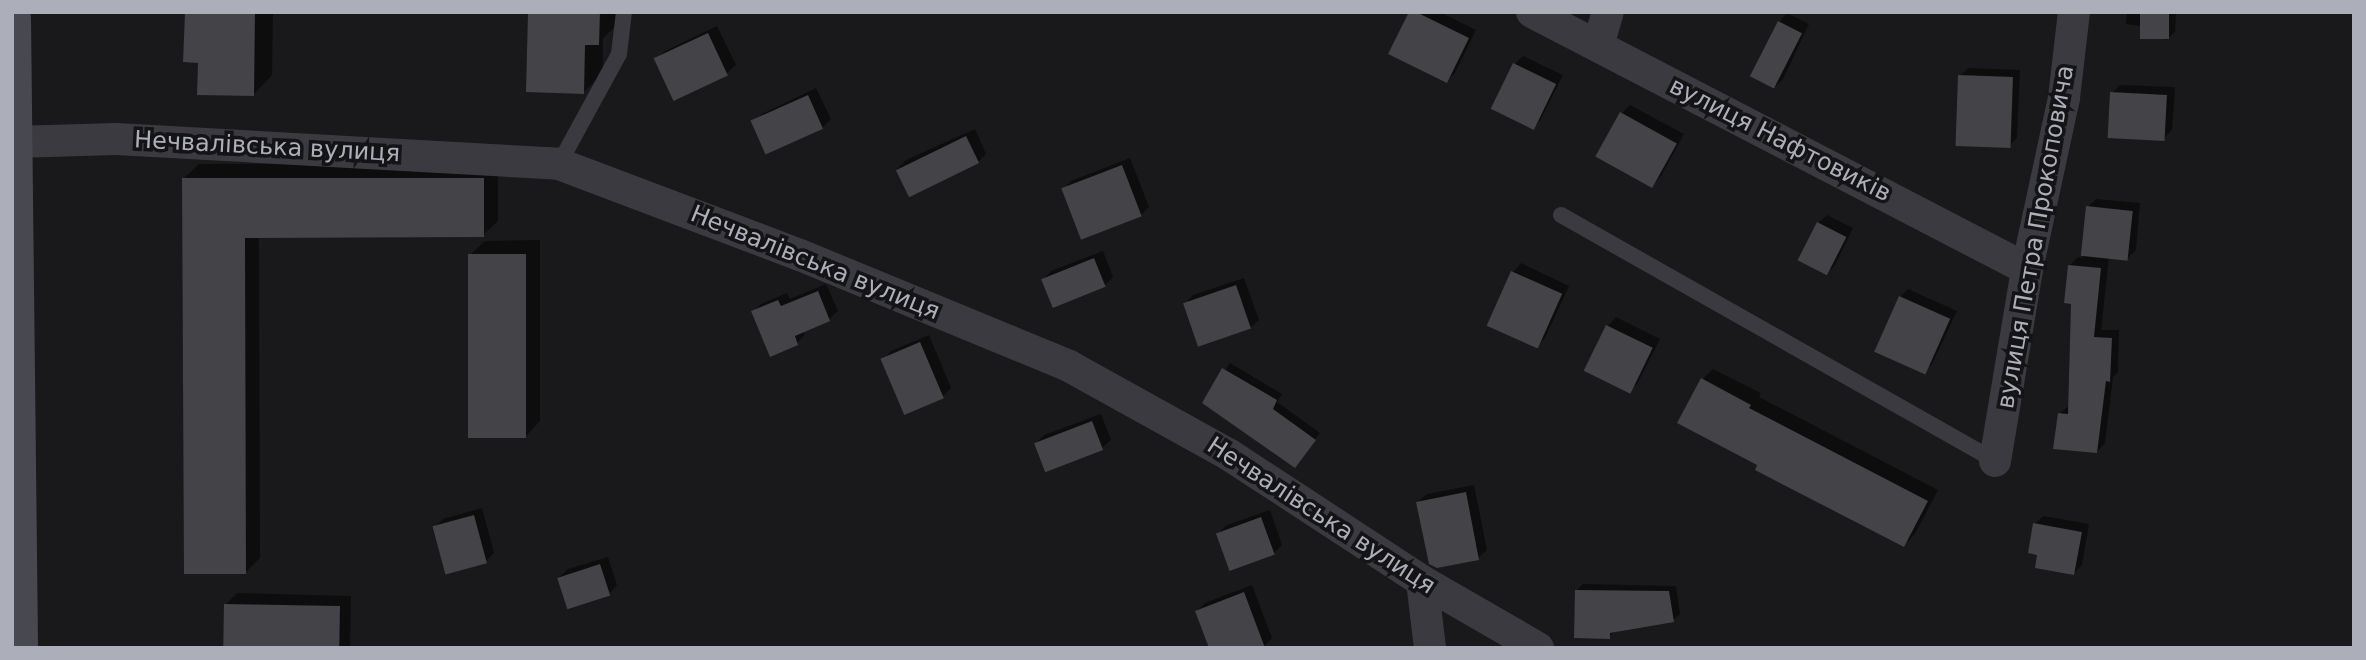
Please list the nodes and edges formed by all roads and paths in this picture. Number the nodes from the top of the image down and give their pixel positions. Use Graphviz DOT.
graph roads {
  1 [pos="624,12"];
  2 [pos="1532,12"];
  3 [pos="1608,12"];
  4 [pos="2074,12"];
  5 [pos="12,16"];
  6 [pos="1598,46"];
  7 [pos="13,142"];
  8 [pos="559,164"];
  9 [pos="1561,215"];
  10 [pos="2027,269"];
  11 [pos="1995,461"];
  12 [pos="1422,582"];
  13 [pos="19,648"];
  14 [pos="1430,648"];
  15 [pos="1538,648"];
  1 -- 8 [label="lane"];
  2 -- 6 [label="street, вулиця Нафтовиків"];
  3 -- 6 [label="street"];
  4 -- 10 [label="street, вулиця Петра Прокоповича"];
  5 -- 7 [label="street"];
  6 -- 10 [label="street, вулиця Нафтовиків"];
  7 -- 8 [label="street, Нечвалівська вулиця"];
  7 -- 13 [label="street"];
  8 -- 12 [label="street, Нечвалівська вулиця"];
  9 -- 11 [label="lane"];
  10 -- 11 [label="street, вулиця Петра Прокоповича"];
  12 -- 14 [label="street"];
  12 -- 15 [label="street, Нечвалівська вулиця"];
}
